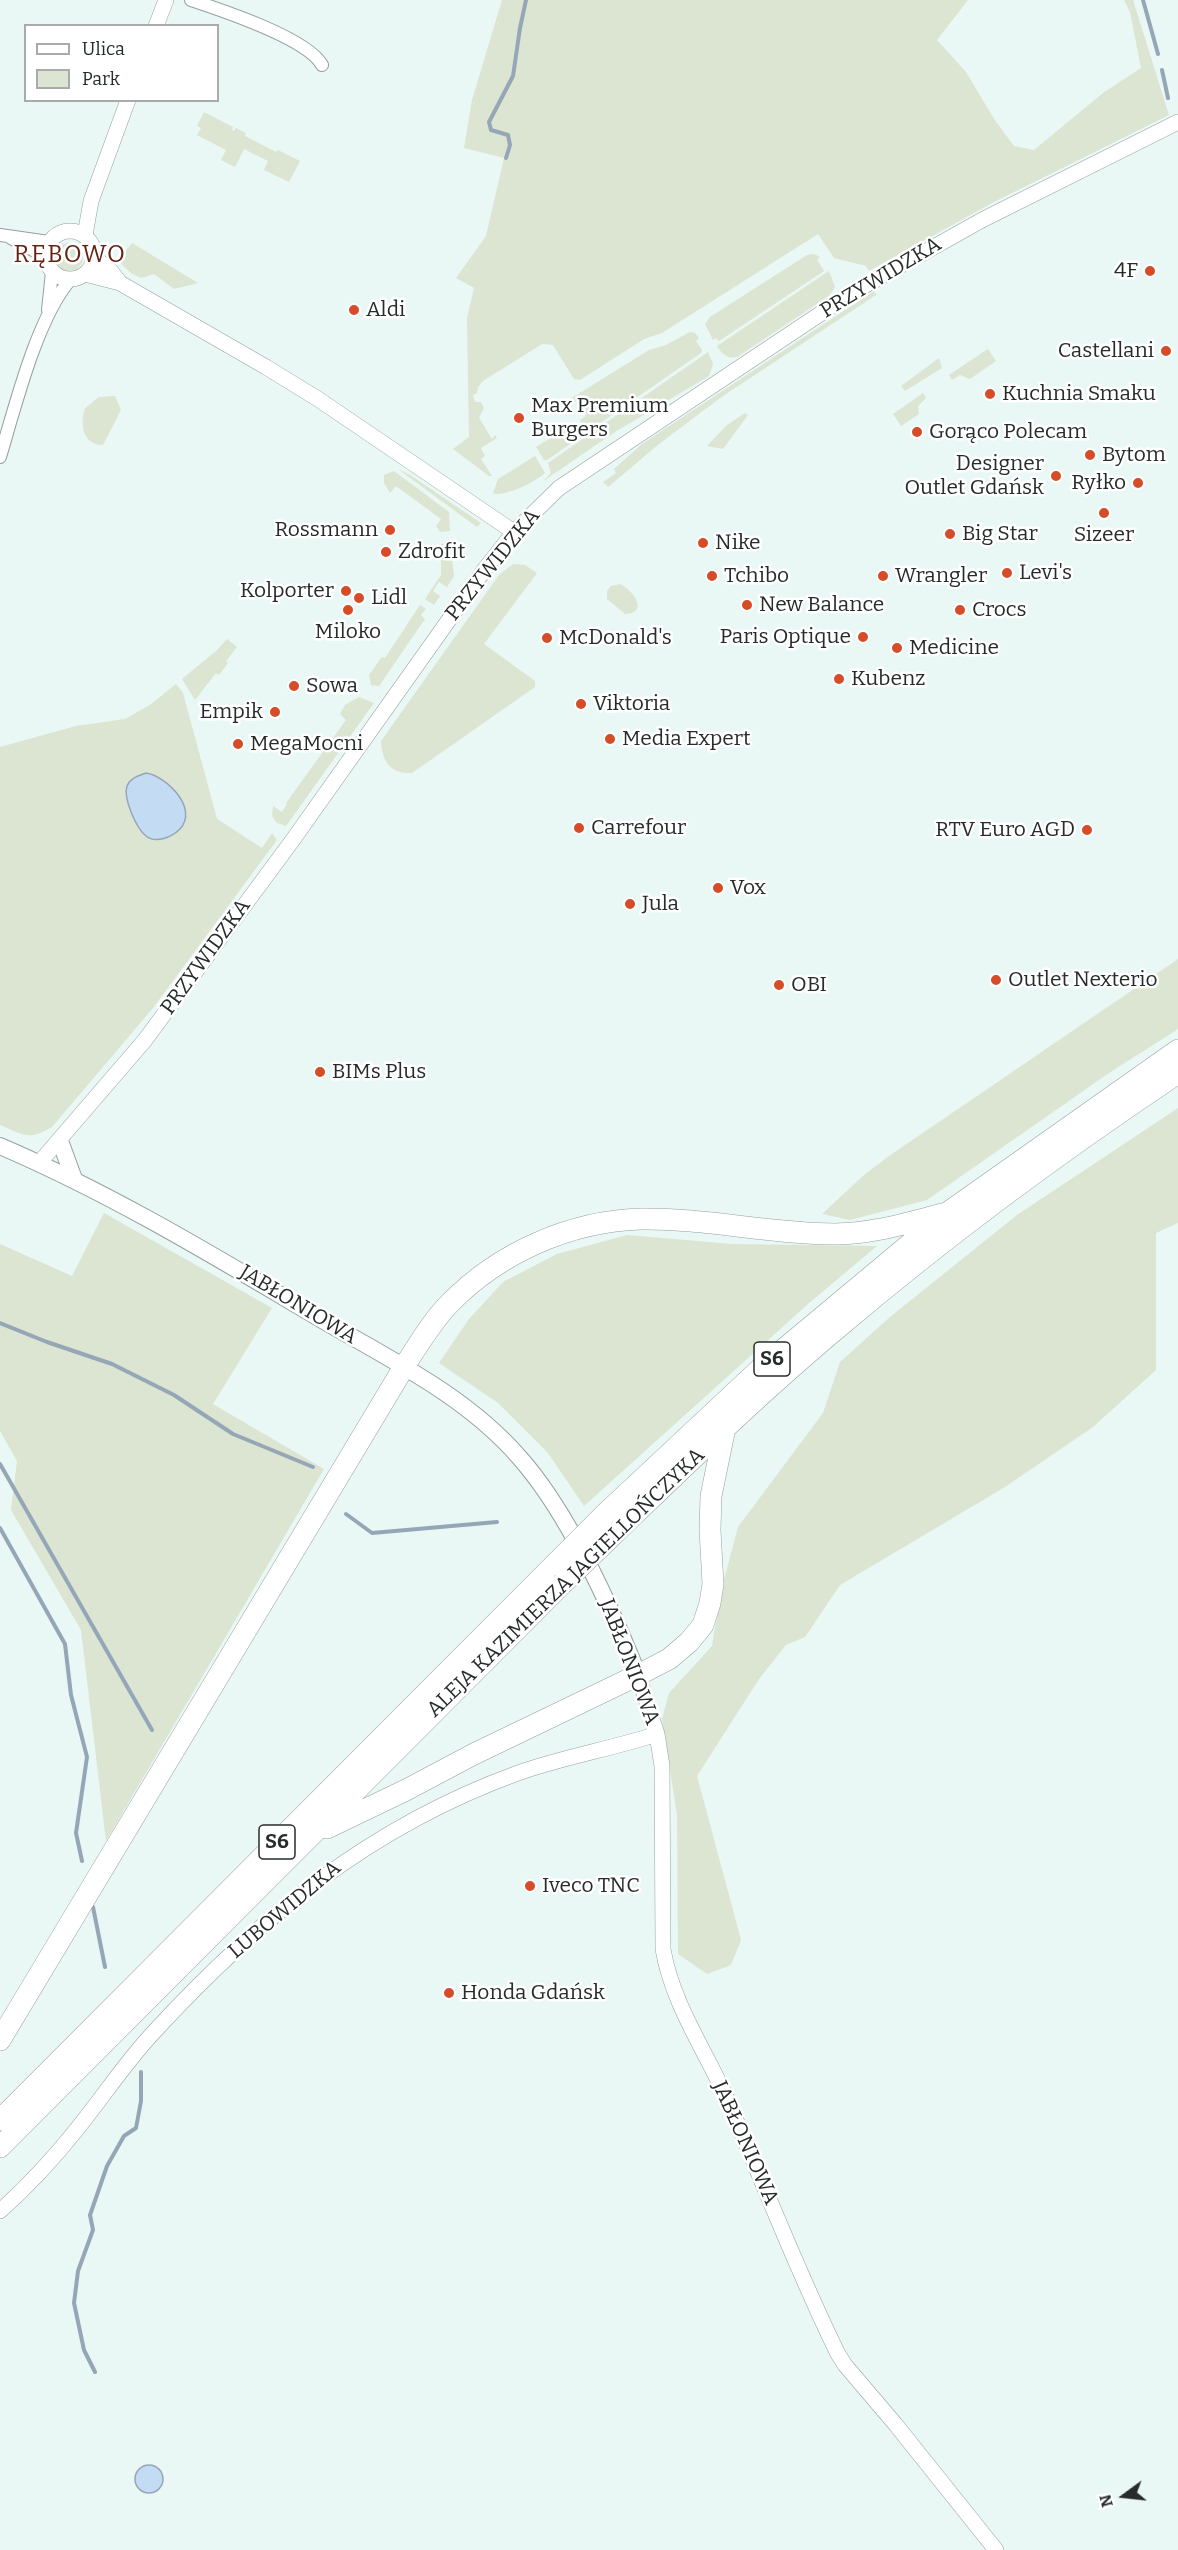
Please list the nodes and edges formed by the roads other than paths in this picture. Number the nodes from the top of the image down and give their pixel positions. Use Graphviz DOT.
graph roads {
  1 [pos="166,0"];
  2 [pos="191,0"];
  3 [pos="157,24"];
  4 [pos="322,65"];
  5 [pos="127,102"];
  6 [pos="1178,122"];
  7 [pos="90,201"];
  8 [pos="69,230"];
  9 [pos="85,235"];
  10 [pos="5,236"];
  11 [pos="49,242"];
  12 [pos="94,258"];
  13 [pos="49,264"];
  14 [pos="85,274"];
  15 [pos="70,280"];
  16 [pos="120,283"];
  17 [pos="48,314"];
  18 [pos="0,457"];
  19 [pos="514,532"];
  20 [pos="1178,1050"];
  21 [pos="1178,1073"];
  22 [pos="60,1141"];
  23 [pos="0,1146"];
  24 [pos="40,1162"];
  25 [pos="74,1179"];
  26 [pos="947,1214"];
  27 [pos="404,1368"];
  28 [pos="725,1428"];
  29 [pos="610,1523"];
  30 [pos="558,1574"];
  31 [pos="639,1675"];
  32 [pos="657,1734"];
  33 [pos="313,1835"];
  34 [pos="0,2040"];
  35 [pos="0,2120"];
  36 [pos="0,2147"];
  37 [pos="0,2211"];
  38 [pos="996,2550"];
  1 -- 3 [label="street"];
  2 -- 4 [label="street"];
  5 -- 7 [label="street"];
  6 -- 19 [label="street, PRZYWIDZKA"];
  7 -- 8 [label="street"];
  7 -- 9 [label="street"];
  8 -- 9 [label="street"];
  8 -- 11 [label="street"];
  9 -- 12 [label="street"];
  10 -- 11 [label="street"];
  10 -- 13 [label="street"];
  11 -- 13 [label="street"];
  12 -- 14 [label="street"];
  12 -- 16 [label="street"];
  13 -- 15 [label="street"];
  13 -- 17 [label="street"];
  14 -- 15 [label="street"];
  14 -- 16 [label="street"];
  15 -- 17 [label="street"];
  16 -- 19 [label="street"];
  17 -- 18 [label="street"];
  19 -- 22 [label="street, PRZYWIDZKA"];
  20 -- 26 [label="highway, ALEJA KAZIMIERZA JAGIELLOŃCZYKA / S6"];
  21 -- 28 [label="highway, ALEJA KAZIMIERZA JAGIELLOŃCZYKA / S6"];
  22 -- 24 [label="street, PRZYWIDZKA"];
  22 -- 25 [label="main road"];
  23 -- 24 [label="main road, JABŁONIOWA"];
  24 -- 25 [label="main road, JABŁONIOWA"];
  25 -- 27 [label="main road, JABŁONIOWA"];
  26 -- 27 [label="highway"];
  26 -- 29 [label="highway, ALEJA KAZIMIERZA JAGIELLOŃCZYKA / S6"];
  27 -- 31 [label="main road, JABŁONIOWA"];
  27 -- 34 [label="highway"];
  28 -- 29 [label="highway, ALEJA KAZIMIERZA JAGIELLOŃCZYKA / S6"];
  28 -- 31 [label="highway"];
  29 -- 30 [label="highway, ALEJA KAZIMIERZA JAGIELLOŃCZYKA / S6, bridge"];
  30 -- 33 [label="highway, ALEJA KAZIMIERZA JAGIELLOŃCZYKA / S6"];
  30 -- 35 [label="highway, ALEJA KAZIMIERZA JAGIELLOŃCZYKA / S6"];
  31 -- 32 [label="street, JABŁONIOWA"];
  31 -- 33 [label="highway"];
  32 -- 37 [label="street, LUBOWIDZKA"];
  32 -- 38 [label="street, JABŁONIOWA"];
  33 -- 36 [label="highway, ALEJA KAZIMIERZA JAGIELLOŃCZYKA / S6"];
}
